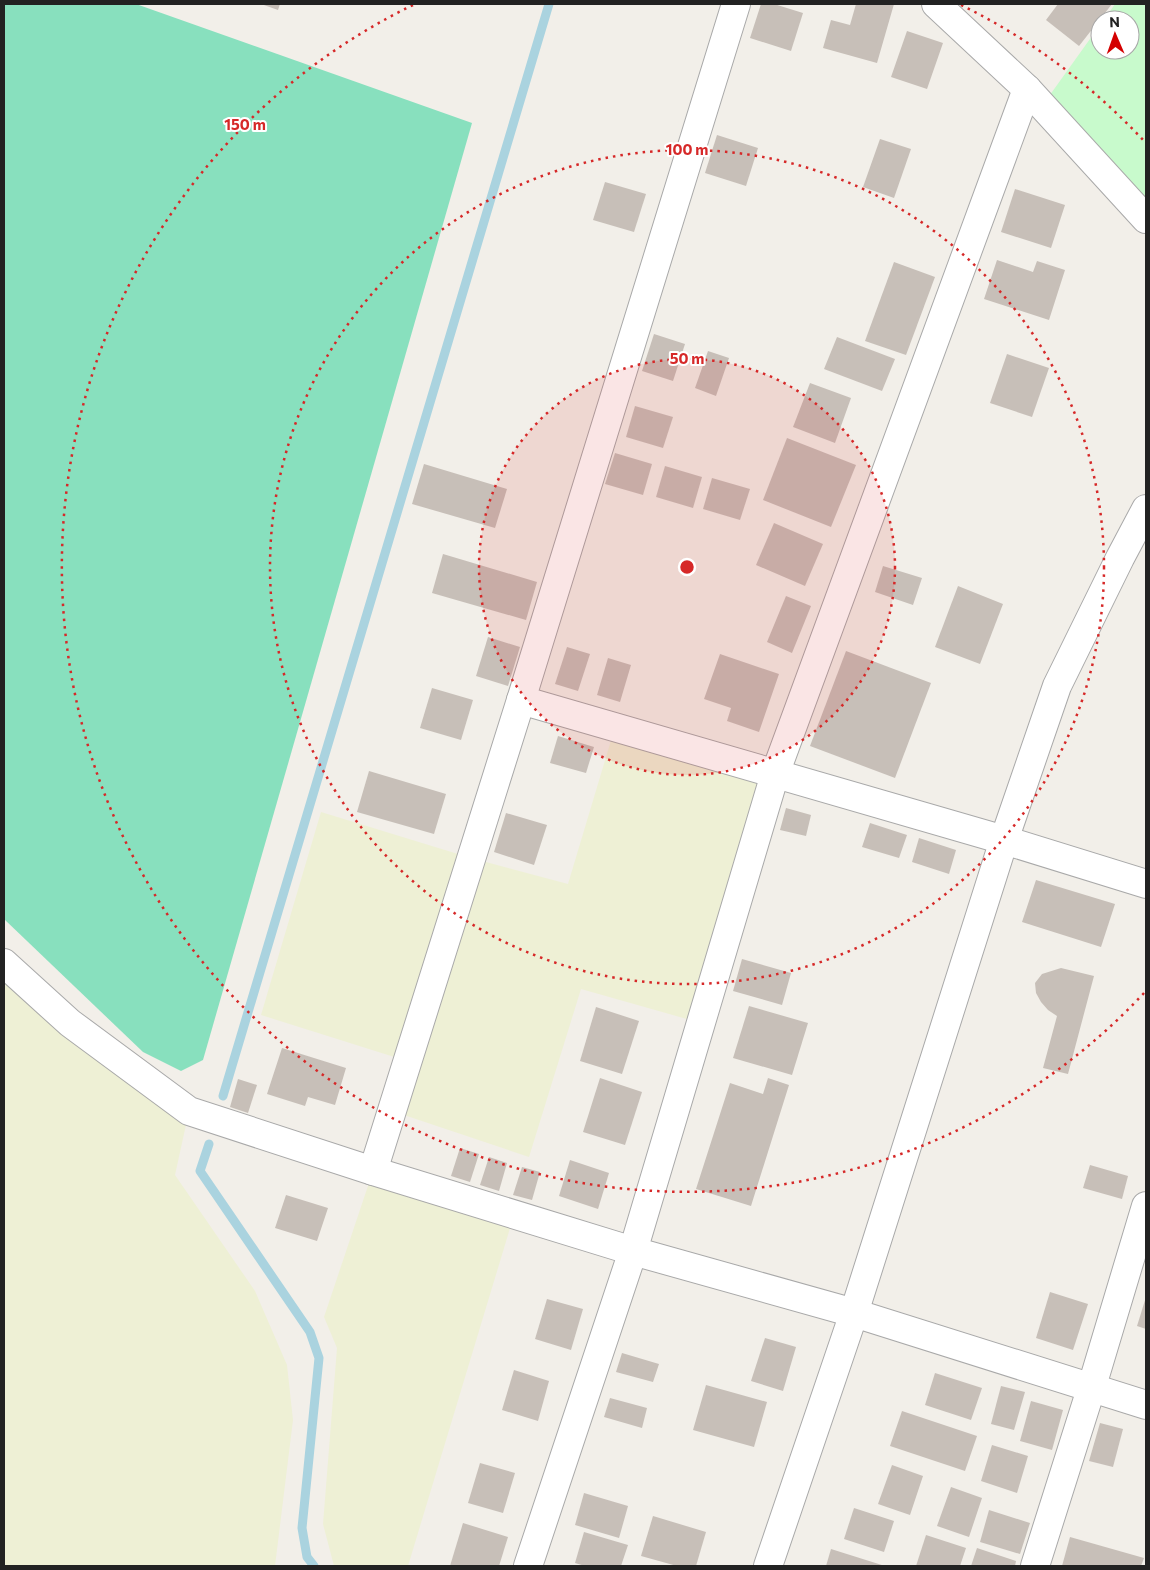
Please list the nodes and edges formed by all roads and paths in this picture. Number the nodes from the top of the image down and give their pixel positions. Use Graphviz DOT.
graph roads {
  1 [pos="736,4"];
  2 [pos="936,4"];
  3 [pos="1027,88"];
  4 [pos="1146,219"];
  5 [pos="1146,509"];
  6 [pos="521,700"];
  7 [pos="775,774"];
  8 [pos="1004,840"];
  9 [pos="1146,884"];
  10 [pos="4,963"];
  11 [pos="373,1171"];
  12 [pos="1146,1206"];
  13 [pos="633,1251"];
  14 [pos="854,1313"];
  15 [pos="1092,1386"];
  16 [pos="1146,1404"];
  17 [pos="528,1566"];
  18 [pos="768,1566"];
  19 [pos="1035,1566"];
  1 -- 6 [label="street"];
  2 -- 3 [label="street"];
  3 -- 4 [label="street"];
  3 -- 7 [label="street"];
  5 -- 8 [label="street"];
  6 -- 7 [label="street"];
  6 -- 11 [label="street"];
  7 -- 8 [label="street"];
  7 -- 13 [label="street"];
  8 -- 9 [label="street"];
  8 -- 14 [label="street"];
  10 -- 11 [label="street"];
  11 -- 13 [label="street"];
  12 -- 15 [label="street"];
  13 -- 14 [label="street"];
  13 -- 17 [label="street"];
  14 -- 15 [label="street"];
  14 -- 18 [label="street"];
  15 -- 16 [label="street"];
  15 -- 19 [label="street"];
}
